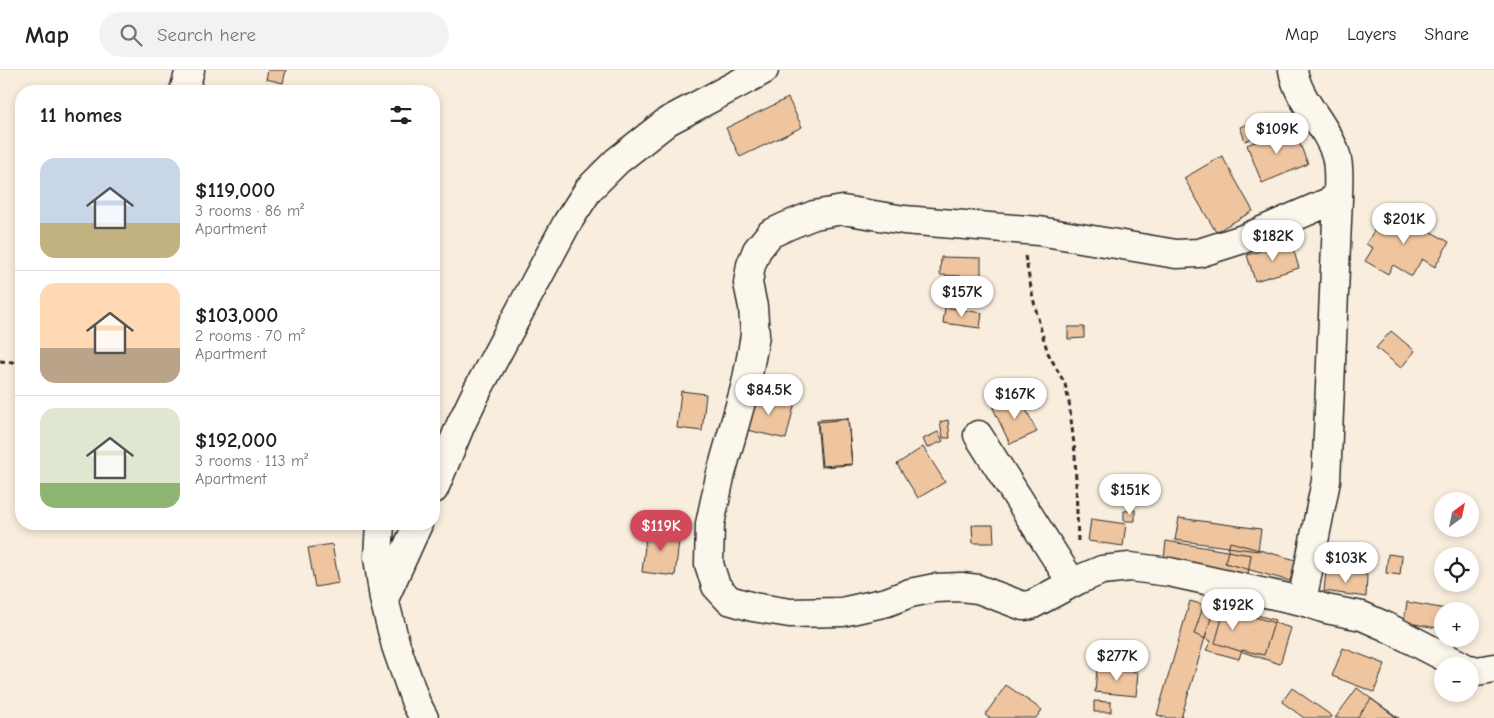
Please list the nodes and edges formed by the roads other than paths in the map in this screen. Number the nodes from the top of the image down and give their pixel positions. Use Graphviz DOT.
graph roads {
  1 [pos="190,70"];
  2 [pos="764,70"];
  3 [pos="1293,70"];
  4 [pos="186,85"];
  5 [pos="1338,198"];
  6 [pos="978,435"];
  7 [pos="440,475"];
  8 [pos="380,530"];
  9 [pos="415,530"];
  10 [pos="1075,581"];
  11 [pos="384,600"];
  12 [pos="1302,601"];
  13 [pos="1445,657"];
  14 [pos="1494,668"];
  15 [pos="1479,671"];
  16 [pos="424,718"];
  1 -- 4 [label="street"];
  2 -- 7 [label="street"];
  3 -- 5 [label="street"];
  5 -- 10 [label="street"];
  5 -- 12 [label="street"];
  6 -- 10 [label="street"];
  8 -- 11 [label="street"];
  9 -- 11 [label="street"];
  10 -- 12 [label="street"];
  11 -- 16 [label="street"];
  12 -- 13 [label="street"];
  14 -- 15 [label="street"];
}
